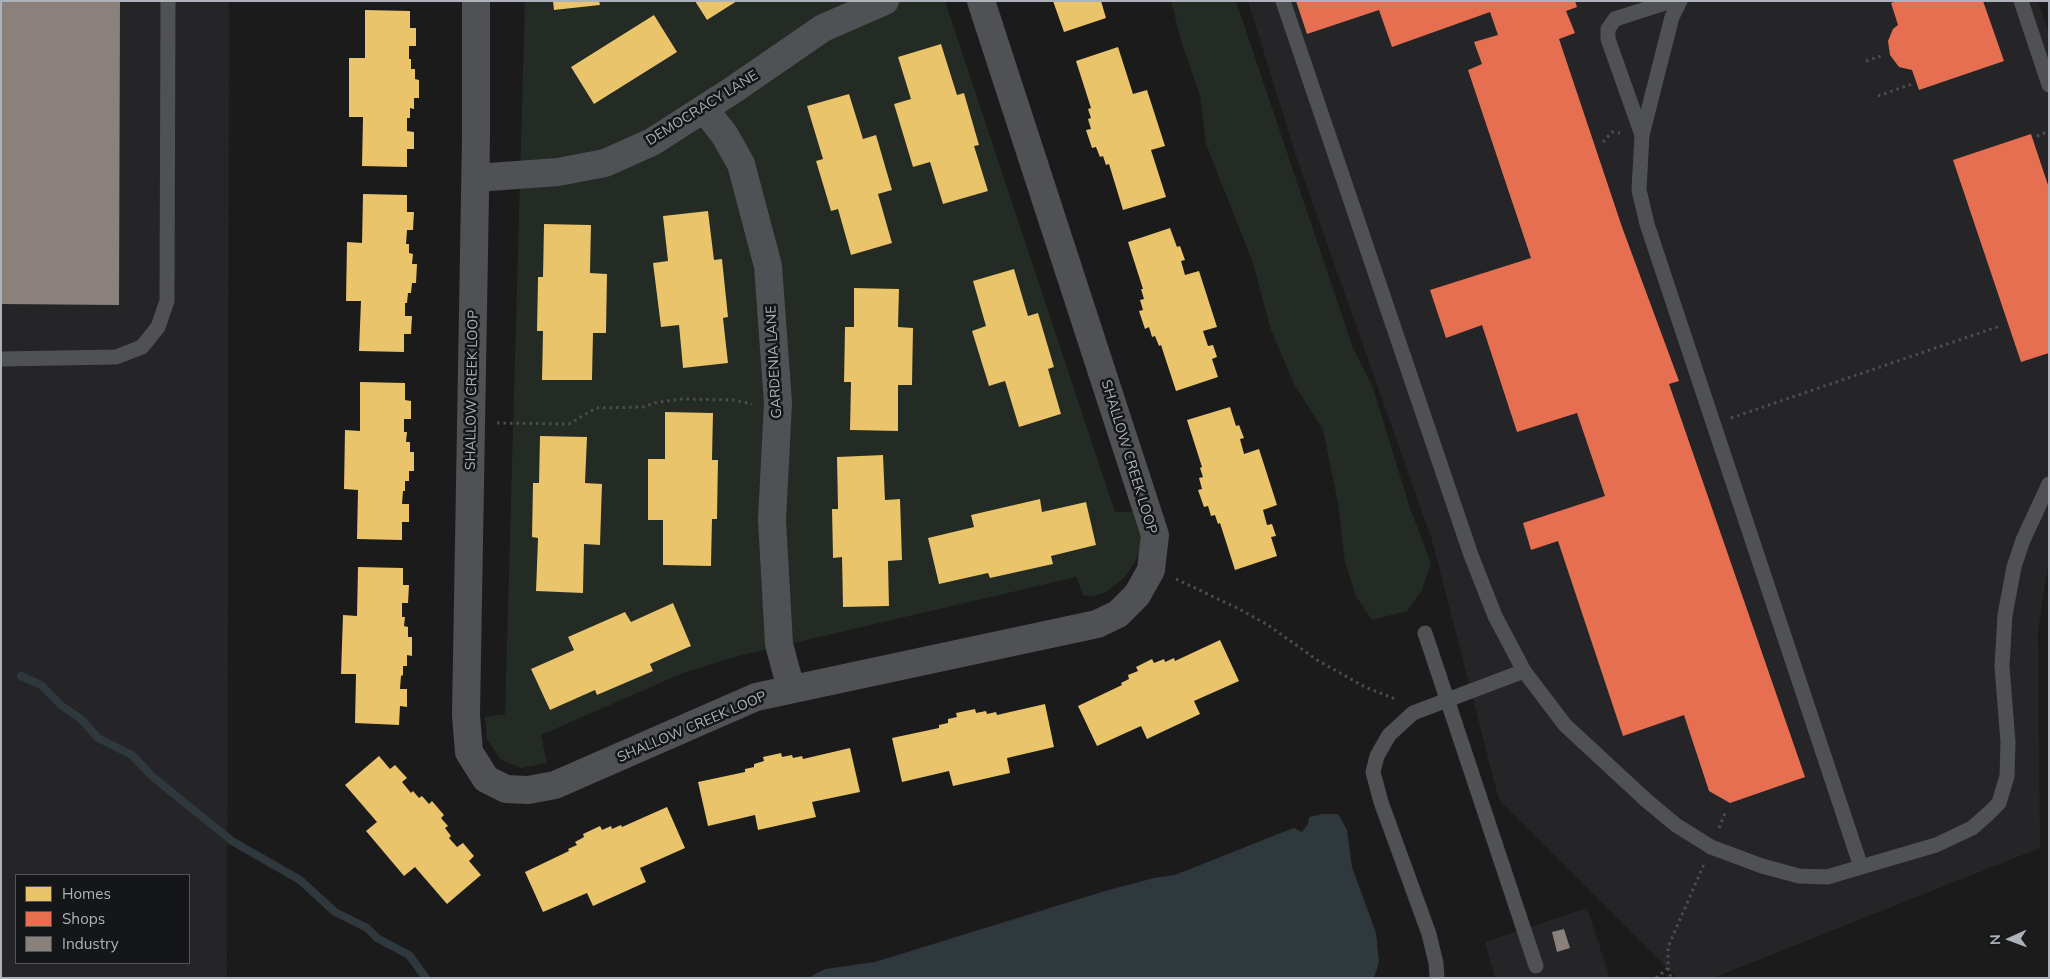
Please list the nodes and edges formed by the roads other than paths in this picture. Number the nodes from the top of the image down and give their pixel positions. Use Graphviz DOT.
graph roads {
  1 [pos="168,1"];
  2 [pos="476,1"];
  3 [pos="885,1"];
  4 [pos="981,1"];
  5 [pos="1283,1"];
  6 [pos="1671,1"];
  7 [pos="1680,1"];
  8 [pos="2021,1"];
  9 [pos="2049,85"];
  10 [pos="704,109"];
  11 [pos="1642,135"];
  12 [pos="476,178"];
  13 [pos="1,359"];
  14 [pos="2049,484"];
  15 [pos="1425,633"];
  16 [pos="1524,670"];
  17 [pos="791,689"];
  18 [pos="1447,699"];
  19 [pos="1861,867"];
  20 [pos="1536,966"];
  21 [pos="1437,978"];
  1 -- 13 [label="lane"];
  2 -- 12 [label="street, SHALLOW CREEK LOOP"];
  3 -- 10 [label="street, DEMOCRACY LANE"];
  4 -- 17 [label="street, SHALLOW CREEK LOOP"];
  5 -- 16 [label="lane"];
  6 -- 11 [label="lane"];
  7 -- 11 [label="lane"];
  8 -- 9 [label="lane"];
  10 -- 12 [label="street, DEMOCRACY LANE"];
  10 -- 17 [label="street, GARDENIA LANE"];
  11 -- 19 [label="lane"];
  12 -- 17 [label="street, SHALLOW CREEK LOOP"];
  14 -- 19 [label="lane"];
  15 -- 18 [label="lane"];
  16 -- 18 [label="lane"];
  16 -- 19 [label="lane"];
  18 -- 20 [label="lane"];
  18 -- 21 [label="lane"];
}
